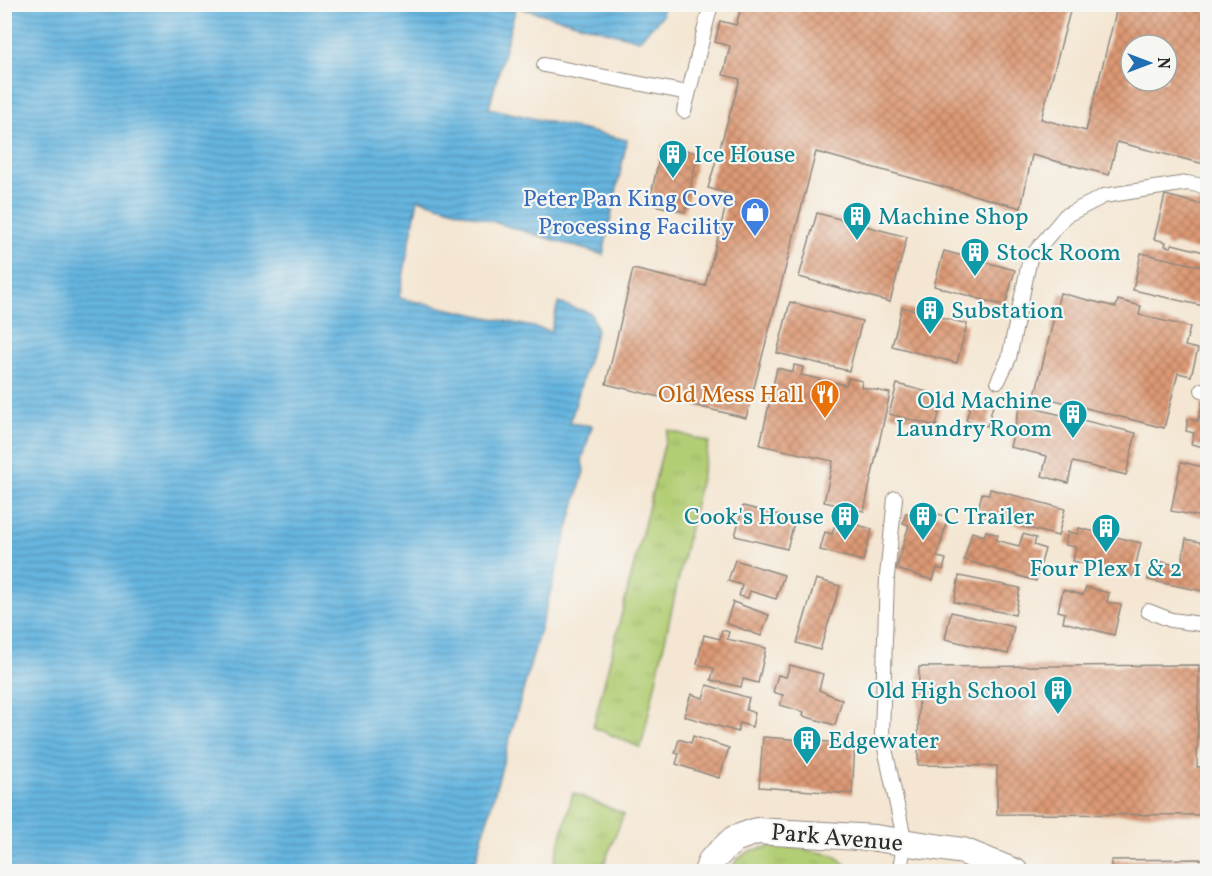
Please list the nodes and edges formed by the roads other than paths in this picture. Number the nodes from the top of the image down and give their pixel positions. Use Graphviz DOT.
graph roads {
  1 [pos="711,4"];
  2 [pos="544,64"];
  3 [pos="688,93"];
  4 [pos="684,111"];
  5 [pos="1208,188"];
  6 [pos="998,381"];
  7 [pos="895,498"];
  8 [pos="1148,611"];
  9 [pos="1208,625"];
  10 [pos="905,843"];
  11 [pos="707,872"];
  12 [pos="899,872"];
  13 [pos="1015,872"];
  1 -- 3 [label="lane"];
  2 -- 3 [label="lane"];
  3 -- 4 [label="lane"];
  5 -- 6 [label="lane"];
  7 -- 10 [label="lane"];
  8 -- 9 [label="lane"];
  10 -- 11 [label="street, Park Avenue"];
  10 -- 12 [label="lane"];
  10 -- 13 [label="street, Park Avenue"];
}
